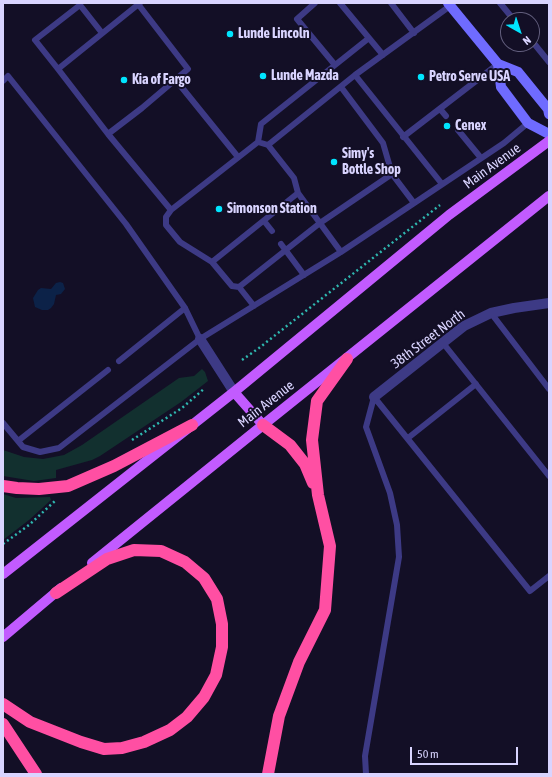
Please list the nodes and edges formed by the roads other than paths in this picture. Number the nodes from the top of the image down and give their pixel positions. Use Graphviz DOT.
graph roads {
  1 [pos="315,3"];
  2 [pos="340,3"];
  3 [pos="391,3"];
  4 [pos="500,3"];
  5 [pos="80,4"];
  6 [pos="139,4"];
  7 [pos="449,4"];
  8 [pos="507,12"];
  9 [pos="102,33"];
  10 [pos="414,33"];
  11 [pos="369,38"];
  12 [pos="540,51"];
  13 [pos="383,55"];
  14 [pos="549,62"];
  15 [pos="498,64"];
  16 [pos="335,65"];
  17 [pos="58,69"];
  18 [pos="355,75"];
  19 [pos="176,79"];
  20 [pos="3,80"];
  21 [pos="341,87"];
  22 [pos="440,109"];
  23 [pos="549,114"];
  24 [pos="446,116"];
  25 [pos="528,123"];
  26 [pos="458,130"];
  27 [pos="108,134"];
  28 [pos="549,134"];
  29 [pos="403,137"];
  30 [pos="258,142"];
  31 [pos="549,142"];
  32 [pos="268,145"];
  33 [pos="238,157"];
  34 [pos="481,158"];
  35 [pos="392,174"];
  36 [pos="442,184"];
  37 [pos="298,193"];
  38 [pos="549,196"];
  39 [pos="414,203"];
  40 [pos="171,210"];
  41 [pos="264,221"];
  42 [pos="320,223"];
  43 [pos="272,231"];
  44 [pos="282,244"];
  45 [pos="287,250"];
  46 [pos="340,252"];
  47 [pos="212,262"];
  48 [pos="304,275"];
  49 [pos="239,287"];
  50 [pos="549,303"];
  51 [pos="254,306"];
  52 [pos="185,308"];
  53 [pos="491,313"];
  54 [pos="200,339"];
  55 [pos="443,342"];
  56 [pos="347,359"];
  57 [pos="119,361"];
  58 [pos="108,370"];
  59 [pos="476,384"];
  60 [pos="549,389"];
  61 [pos="234,392"];
  62 [pos="374,397"];
  63 [pos="3,423"];
  64 [pos="192,425"];
  65 [pos="263,425"];
  66 [pos="408,438"];
  67 [pos="18,441"];
  68 [pos="549,476"];
  69 [pos="3,486"];
  70 [pos="318,495"];
  71 [pos="3,574"];
  72 [pos="549,576"];
  73 [pos="56,593"];
  74 [pos="3,637"];
  75 [pos="3,704"];
  76 [pos="3,724"];
  77 [pos="36,774"];
  78 [pos="268,774"];
  79 [pos="366,774"];
  1 -- 16 [label="lane"];
  2 -- 11 [label="lane"];
  3 -- 10 [label="lane"];
  4 -- 8 [label="lane"];
  5 -- 9 [label="lane"];
  5 -- 17 [label="lane"];
  6 -- 9 [label="lane"];
  6 -- 19 [label="lane"];
  7 -- 10 [label="lane"];
  7 -- 15 [label="street"];
  9 -- 17 [label="lane"];
  10 -- 13 [label="lane"];
  11 -- 13 [label="lane"];
  11 -- 16 [label="lane"];
  12 -- 14 [label="lane"];
  13 -- 18 [label="lane"];
  15 -- 22 [label="lane"];
  15 -- 23 [label="street"];
  15 -- 25 [label="street"];
  16 -- 30 [label="lane"];
  17 -- 27 [label="lane"];
  18 -- 21 [label="lane"];
  18 -- 29 [label="lane"];
  19 -- 27 [label="lane"];
  19 -- 33 [label="lane"];
  20 -- 52 [label="lane"];
  21 -- 32 [label="lane"];
  21 -- 35 [label="lane"];
  22 -- 24 [label="lane"];
  22 -- 29 [label="lane"];
  25 -- 28 [label="street"];
  25 -- 34 [label="lane"];
  26 -- 34 [label="lane"];
  27 -- 40 [label="lane"];
  29 -- 36 [label="lane"];
  30 -- 32 [label="lane"];
  30 -- 33 [label="lane"];
  31 -- 61 [label="main road, Main Avenue"];
  32 -- 37 [label="lane"];
  33 -- 40 [label="lane"];
  34 -- 36 [label="lane"];
  35 -- 39 [label="lane"];
  35 -- 42 [label="lane"];
  36 -- 39 [label="lane"];
  37 -- 41 [label="lane"];
  37 -- 42 [label="lane"];
  38 -- 56 [label="main road, Main Avenue"];
  39 -- 46 [label="lane"];
  40 -- 47 [label="lane"];
  41 -- 43 [label="lane"];
  41 -- 47 [label="lane"];
  42 -- 45 [label="lane"];
  42 -- 46 [label="lane"];
  44 -- 45 [label="lane"];
  45 -- 48 [label="lane"];
  45 -- 49 [label="lane"];
  46 -- 48 [label="lane"];
  47 -- 49 [label="lane"];
  48 -- 51 [label="lane"];
  49 -- 51 [label="lane"];
  50 -- 53 [label="street, 38th Street North"];
  51 -- 54 [label="lane"];
  52 -- 54 [label="lane"];
  52 -- 57 [label="lane"];
  53 -- 55 [label="street, 38th Street North"];
  53 -- 60 [label="lane"];
  54 -- 61 [label="street"];
  54 -- 67 [label="lane"];
  55 -- 59 [label="lane"];
  55 -- 62 [label="street, 38th Street North"];
  56 -- 65 [label="main road, Main Avenue"];
  56 -- 70 [label="highway"];
  58 -- 67 [label="lane"];
  59 -- 66 [label="lane"];
  59 -- 68 [label="lane"];
  61 -- 64 [label="main road, Main Avenue"];
  61 -- 65 [label="main road"];
  62 -- 66 [label="lane"];
  62 -- 79 [label="lane"];
  63 -- 67 [label="lane"];
  64 -- 69 [label="highway"];
  64 -- 71 [label="main road, Main Avenue"];
  65 -- 70 [label="highway"];
  65 -- 73 [label="main road, Main Avenue"];
  66 -- 72 [label="lane"];
  70 -- 78 [label="highway"];
  73 -- 74 [label="main road, Main Avenue"];
  73 -- 75 [label="highway"];
  76 -- 77 [label="highway"];
}
